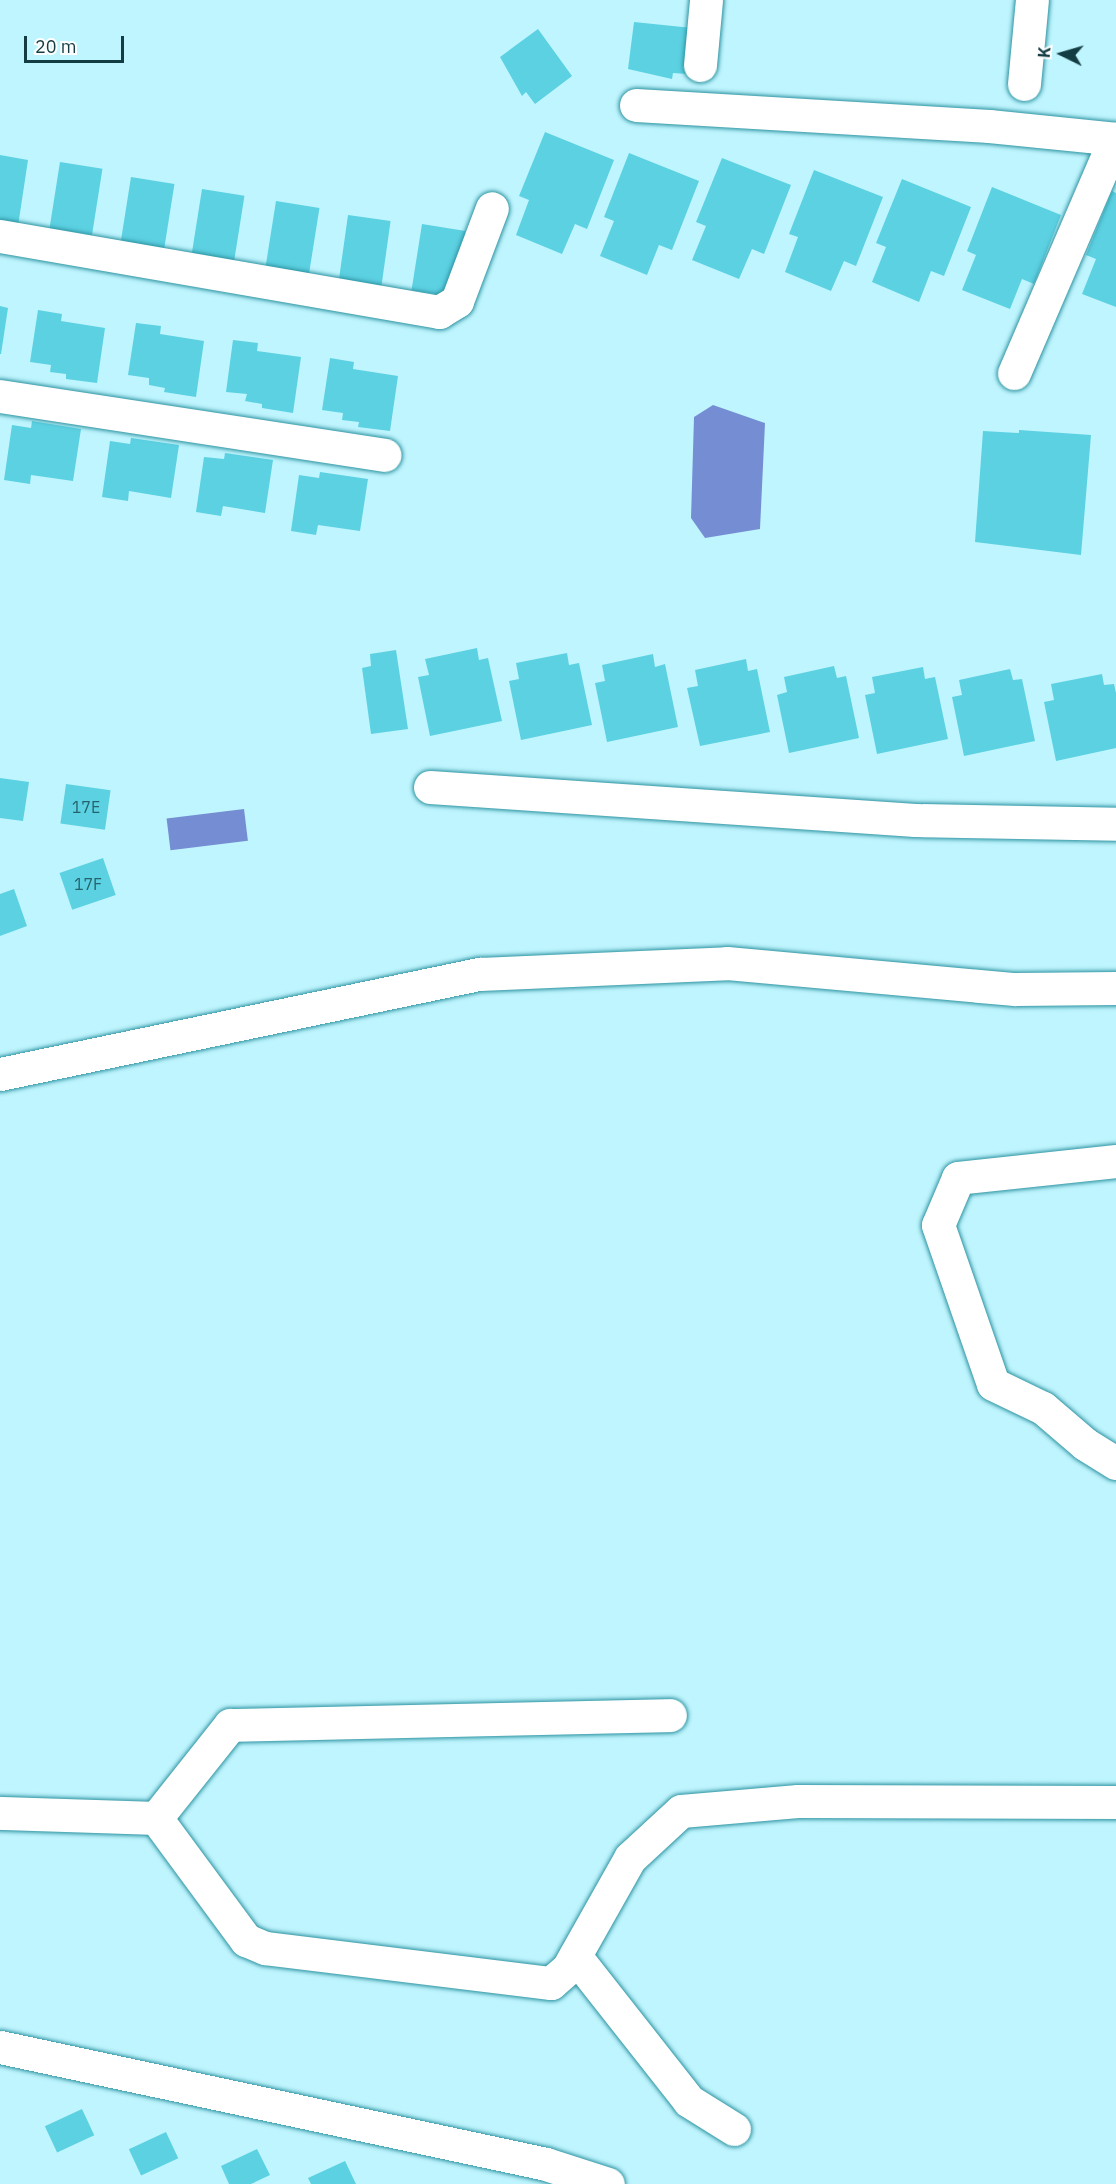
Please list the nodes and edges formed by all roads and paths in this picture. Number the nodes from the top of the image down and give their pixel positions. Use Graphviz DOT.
graph roads {
  1 [pos="706,0"];
  2 [pos="1032,0"];
  3 [pos="700,65"];
  4 [pos="1024,84"];
  5 [pos="636,105"];
  6 [pos="1115,139"];
  7 [pos="492,208"];
  8 [pos="0,236"];
  9 [pos="1014,374"];
  10 [pos="0,396"];
  11 [pos="384,456"];
  12 [pos="430,787"];
  13 [pos="1116,824"];
  14 [pos="1116,988"];
  15 [pos="0,1074"];
  16 [pos="1116,1161"];
  17 [pos="1116,1463"];
  18 [pos="670,1715"];
  19 [pos="1116,1802"];
  20 [pos="0,1813"];
  21 [pos="156,1818"];
  22 [pos="575,1956"];
  23 [pos="0,2047"];
  24 [pos="734,2129"];
  25 [pos="608,2184"];
  1 -- 3 [label="lane"];
  2 -- 4 [label="lane"];
  5 -- 6 [label="lane"];
  6 -- 9 [label="lane"];
  7 -- 8 [label="lane"];
  10 -- 11 [label="lane"];
  12 -- 13 [label="lane"];
  14 -- 15 [label="lane"];
  16 -- 17 [label="lane"];
  18 -- 21 [label="lane"];
  19 -- 22 [label="lane"];
  20 -- 21 [label="lane"];
  21 -- 22 [label="lane"];
  22 -- 24 [label="lane"];
  23 -- 25 [label="lane"];
}
